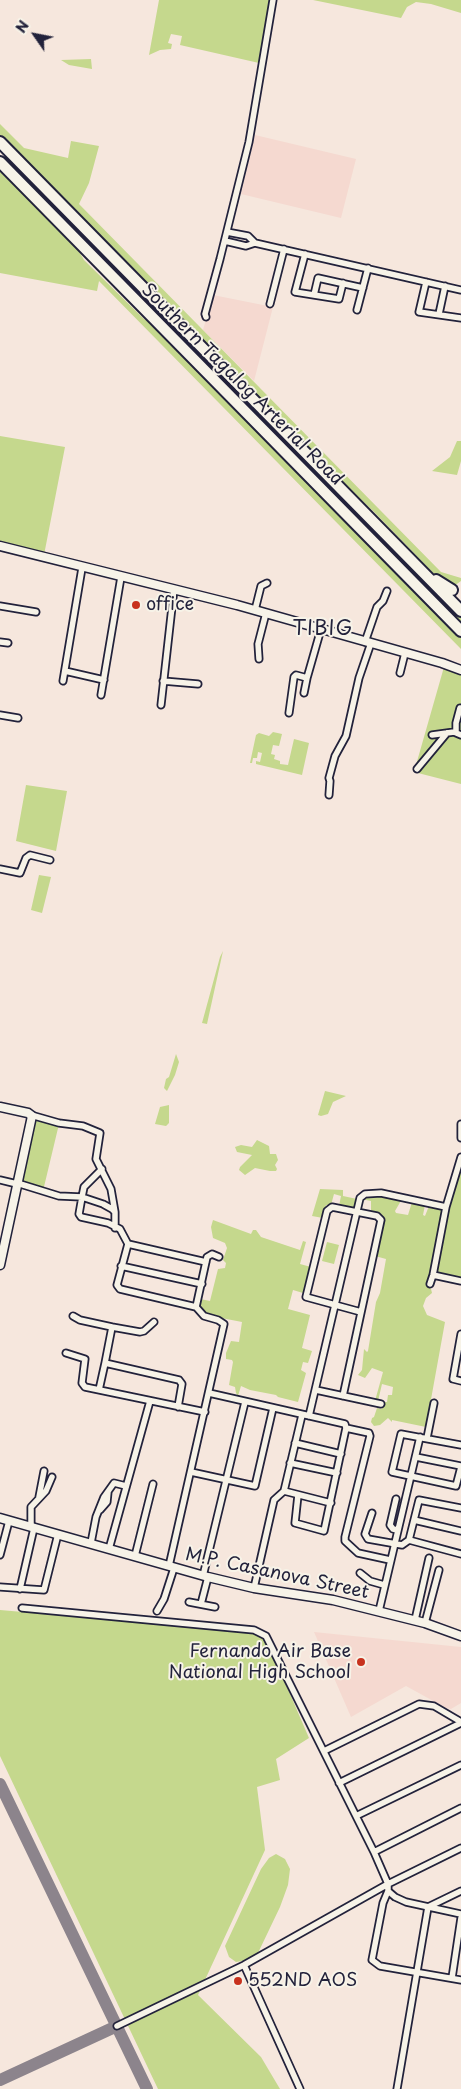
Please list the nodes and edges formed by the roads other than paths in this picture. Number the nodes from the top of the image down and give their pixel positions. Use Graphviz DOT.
graph roads {
  1 [pos="273,0"];
  2 [pos="0,142"];
  3 [pos="0,162"];
  4 [pos="227,232"];
  5 [pos="225,241"];
  6 [pos="255,243"];
  7 [pos="284,249"];
  8 [pos="305,254"];
  9 [pos="368,268"];
  10 [pos="426,282"];
  11 [pos="343,283"];
  12 [pos="446,286"];
  13 [pos="363,288"];
  14 [pos="461,290"];
  15 [pos="314,295"];
  16 [pos="270,304"];
  17 [pos="358,310"];
  18 [pos="439,314"];
  19 [pos="206,317"];
  20 [pos="461,318"];
  21 [pos="334,481"];
  22 [pos="0,546"];
  23 [pos="82,568"];
  24 [pos="121,578"];
  25 [pos="267,583"];
  26 [pos="174,589"];
  27 [pos="452,590"];
  28 [pos="387,591"];
  29 [pos="0,608"];
  30 [pos="255,610"];
  31 [pos="461,611"];
  32 [pos="36,612"];
  33 [pos="266,613"];
  34 [pos="321,629"];
  35 [pos="461,631"];
  36 [pos="0,642"];
  37 [pos="368,642"];
  38 [pos="8,644"];
  39 [pos="405,653"];
  40 [pos="259,659"];
  41 [pos="461,670"];
  42 [pos="65,671"];
  43 [pos="400,673"];
  44 [pos="307,678"];
  45 [pos="104,680"];
  46 [pos="63,681"];
  47 [pos="163,681"];
  48 [pos="198,684"];
  49 [pos="304,693"];
  50 [pos="101,695"];
  51 [pos="161,705"];
  52 [pos="460,708"];
  53 [pos="289,713"];
  54 [pos="0,715"];
  55 [pos="18,718"];
  56 [pos="447,733"];
  57 [pos="458,734"];
  58 [pos="432,735"];
  59 [pos="417,769"];
  60 [pos="329,795"];
  61 [pos="50,860"];
  62 [pos="0,869"];
  63 [pos="0,1108"];
  64 [pos="32,1115"];
  65 [pos="461,1124"];
  66 [pos="461,1138"];
  67 [pos="461,1157"];
  68 [pos="102,1169"];
  69 [pos="0,1180"];
  70 [pos="17,1183"];
  71 [pos="82,1197"];
  72 [pos="446,1207"];
  73 [pos="115,1212"];
  74 [pos="356,1212"];
  75 [pos="116,1228"];
  76 [pos="128,1244"];
  77 [pos="219,1256"];
  78 [pos="206,1262"];
  79 [pos="0,1265"];
  80 [pos="121,1266"];
  81 [pos="433,1275"];
  82 [pos="461,1281"];
  83 [pos="202,1284"];
  84 [pos="430,1284"];
  85 [pos="334,1306"];
  86 [pos="196,1307"];
  87 [pos="361,1312"];
  88 [pos="72,1316"];
  89 [pos="154,1322"];
  90 [pos="112,1327"];
  91 [pos="461,1334"];
  92 [pos="460,1345"];
  93 [pos="66,1353"];
  94 [pos="104,1363"];
  95 [pos="461,1381"];
  96 [pos="99,1390"];
  97 [pos="316,1390"];
  98 [pos="209,1393"];
  99 [pos="343,1396"];
  100 [pos="150,1401"];
  101 [pos="245,1402"];
  102 [pos="434,1403"];
  103 [pos="381,1404"];
  104 [pos="178,1407"];
  105 [pos="273,1408"];
  106 [pos="205,1412"];
  107 [pos="302,1415"];
  108 [pos="308,1416"];
  109 [pos="346,1428"];
  110 [pos="423,1438"];
  111 [pos="295,1443"];
  112 [pos="461,1445"];
  113 [pos="341,1454"];
  114 [pos="416,1457"];
  115 [pos="290,1463"];
  116 [pos="461,1467"];
  117 [pos="44,1471"];
  118 [pos="191,1472"];
  119 [pos="337,1473"];
  120 [pos="411,1476"];
  121 [pos="52,1477"];
  122 [pos="226,1480"];
  123 [pos="154,1484"];
  124 [pos="126,1486"];
  125 [pos="284,1491"];
  126 [pos="298,1495"];
  127 [pos="39,1497"];
  128 [pos="396,1499"];
  129 [pos="331,1503"];
  130 [pos="461,1508"];
  131 [pos="372,1513"];
  132 [pos="0,1518"];
  133 [pos="414,1520"];
  134 [pos="9,1521"];
  135 [pos="33,1527"];
  136 [pos="397,1530"];
  137 [pos="461,1531"];
  138 [pos="58,1534"];
  139 [pos="409,1540"];
  140 [pos="90,1543"];
  141 [pos="394,1545"];
  142 [pos="109,1549"];
  143 [pos="461,1554"];
  144 [pos="0,1555"];
  145 [pos="135,1556"];
  146 [pos="429,1558"];
  147 [pos="390,1560"];
  148 [pos="172,1567"];
  149 [pos="439,1570"];
  150 [pos="360,1573"];
  151 [pos="205,1577"];
  152 [pos="384,1585"];
  153 [pos="0,1586"];
  154 [pos="254,1588"];
  155 [pos="20,1589"];
  156 [pos="188,1602"];
  157 [pos="201,1604"];
  158 [pos="215,1607"];
  159 [pos="22,1608"];
  160 [pos="379,1611"];
  161 [pos="157,1612"];
  162 [pos="415,1620"];
  163 [pos="425,1623"];
  164 [pos="461,1636"];
  165 [pos="461,1723"];
  166 [pos="324,1751"];
  167 [pos="461,1765"];
  168 [pos="339,1783"];
  169 [pos="461,1808"];
  170 [pos="356,1816"];
  171 [pos="461,1848"];
  172 [pos="374,1852"];
  173 [pos="388,1888"];
  174 [pos="461,1890"];
  175 [pos="428,1907"];
  176 [pos="461,1916"];
  177 [pos="244,1965"];
  178 [pos="417,1972"];
  179 [pos="452,1978"];
  180 [pos="461,1980"];
  181 [pos="117,2026"];
  182 [pos="300,2089"];
  183 [pos="397,2089"];
  1 -- 4 [label="street"];
  2 -- 21 [label="highway, Southern Tagalog Arterial Road"];
  3 -- 35 [label="highway, Southern Tagalog Arterial Road"];
  4 -- 5 [label="street"];
  4 -- 6 [label="street"];
  5 -- 6 [label="street"];
  5 -- 19 [label="street"];
  6 -- 7 [label="street"];
  7 -- 8 [label="street"];
  7 -- 16 [label="street"];
  8 -- 9 [label="street"];
  8 -- 15 [label="street"];
  9 -- 10 [label="street"];
  9 -- 13 [label="street"];
  10 -- 12 [label="street"];
  10 -- 18 [label="street"];
  11 -- 13 [label="street"];
  11 -- 15 [label="street"];
  11 -- 15 [label="street"];
  12 -- 14 [label="street"];
  12 -- 18 [label="street"];
  13 -- 17 [label="street"];
  18 -- 20 [label="street"];
  21 -- 27 [label="highway"];
  21 -- 31 [label="highway, Southern Tagalog Arterial Road"];
  22 -- 23 [label="street"];
  23 -- 24 [label="street"];
  23 -- 42 [label="street"];
  24 -- 26 [label="street"];
  24 -- 45 [label="street"];
  25 -- 30 [label="street"];
  26 -- 30 [label="street"];
  26 -- 47 [label="street"];
  28 -- 37 [label="street"];
  29 -- 32 [label="street"];
  30 -- 33 [label="street"];
  33 -- 34 [label="street"];
  33 -- 40 [label="street"];
  34 -- 37 [label="street"];
  34 -- 44 [label="street"];
  36 -- 38 [label="street"];
  37 -- 39 [label="street"];
  37 -- 60 [label="street"];
  39 -- 41 [label="street"];
  39 -- 43 [label="street"];
  42 -- 45 [label="street"];
  42 -- 46 [label="street"];
  44 -- 49 [label="street"];
  44 -- 53 [label="street"];
  45 -- 50 [label="street"];
  47 -- 48 [label="street"];
  47 -- 51 [label="street"];
  52 -- 57 [label="street"];
  54 -- 55 [label="street"];
  56 -- 57 [label="street"];
  56 -- 58 [label="street"];
  56 -- 59 [label="street"];
  61 -- 62 [label="street"];
  63 -- 64 [label="street"];
  64 -- 68 [label="street"];
  64 -- 70 [label="street"];
  65 -- 66 [label="street"];
  67 -- 72 [label="street"];
  68 -- 71 [label="street"];
  68 -- 73 [label="street"];
  69 -- 70 [label="street"];
  70 -- 71 [label="street"];
  70 -- 79 [label="street"];
  71 -- 73 [label="street"];
  71 -- 75 [label="street"];
  72 -- 74 [label="street"];
  72 -- 81 [label="street"];
  73 -- 75 [label="street"];
  74 -- 85 [label="street"];
  74 -- 85 [label="street"];
  74 -- 87 [label="street"];
  75 -- 76 [label="street"];
  76 -- 78 [label="street"];
  76 -- 80 [label="street"];
  77 -- 78 [label="street"];
  78 -- 83 [label="street"];
  80 -- 83 [label="street"];
  80 -- 86 [label="street"];
  81 -- 82 [label="street"];
  81 -- 84 [label="street"];
  83 -- 86 [label="street"];
  85 -- 87 [label="street"];
  85 -- 97 [label="street"];
  86 -- 98 [label="street"];
  87 -- 99 [label="street"];
  88 -- 90 [label="street"];
  89 -- 90 [label="street"];
  90 -- 94 [label="street"];
  91 -- 92 [label="street"];
  92 -- 95 [label="street"];
  93 -- 96 [label="street"];
  94 -- 96 [label="street"];
  94 -- 104 [label="street"];
  96 -- 100 [label="street"];
  97 -- 99 [label="street"];
  97 -- 108 [label="street"];
  98 -- 101 [label="street"];
  98 -- 106 [label="street"];
  99 -- 103 [label="street"];
  100 -- 104 [label="street"];
  100 -- 124 [label="street"];
  101 -- 105 [label="street"];
  101 -- 122 [label="street"];
  102 -- 110 [label="street"];
  104 -- 106 [label="street"];
  105 -- 107 [label="street"];
  105 -- 122 [label="street"];
  106 -- 118 [label="street"];
  107 -- 108 [label="street"];
  107 -- 111 [label="street"];
  108 -- 109 [label="street"];
  109 -- 113 [label="street"];
  109 -- 147 [label="street"];
  110 -- 112 [label="street"];
  110 -- 114 [label="street"];
  110 -- 120 [label="street"];
  111 -- 113 [label="street"];
  111 -- 115 [label="street"];
  113 -- 119 [label="street"];
  114 -- 116 [label="street"];
  114 -- 120 [label="street"];
  115 -- 119 [label="street"];
  115 -- 125 [label="street"];
  116 -- 120 [label="street"];
  117 -- 127 [label="street"];
  118 -- 122 [label="street"];
  118 -- 148 [label="street"];
  119 -- 129 [label="street"];
  120 -- 136 [label="street"];
  121 -- 127 [label="street"];
  122 -- 151 [label="street"];
  123 -- 145 [label="street"];
  124 -- 140 [label="street"];
  124 -- 142 [label="street"];
  125 -- 126 [label="street"];
  125 -- 154 [label="street"];
  126 -- 129 [label="street"];
  126 -- 129 [label="street"];
  127 -- 135 [label="street"];
  128 -- 136 [label="street"];
  130 -- 133 [label="street"];
  131 -- 141 [label="street"];
  132 -- 134 [label="street, M.P. Casanova Street"];
  133 -- 137 [label="street"];
  133 -- 139 [label="street"];
  134 -- 135 [label="street, M.P. Casanova Street"];
  134 -- 144 [label="street"];
  135 -- 138 [label="street, M.P. Casanova Street"];
  135 -- 155 [label="street"];
  136 -- 141 [label="street"];
  138 -- 140 [label="street, M.P. Casanova Street"];
  138 -- 155 [label="street"];
  139 -- 141 [label="street"];
  139 -- 143 [label="street"];
  140 -- 142 [label="street, M.P. Casanova Street"];
  141 -- 147 [label="street"];
  142 -- 145 [label="street, M.P. Casanova Street"];
  145 -- 148 [label="street, M.P. Casanova Street"];
  146 -- 162 [label="street"];
  147 -- 152 [label="street"];
  148 -- 151 [label="street, M.P. Casanova Street"];
  148 -- 161 [label="street"];
  149 -- 163 [label="street"];
  150 -- 152 [label="street"];
  151 -- 154 [label="street, M.P. Casanova Street"];
  151 -- 157 [label="street"];
  152 -- 160 [label="street"];
  153 -- 155 [label="street"];
  154 -- 160 [label="street, M.P. Casanova Street"];
  156 -- 157 [label="street"];
  157 -- 158 [label="street"];
  159 -- 166 [label="street"];
  160 -- 162 [label="street, M.P. Casanova Street"];
  162 -- 163 [label="street, M.P. Casanova Street"];
  163 -- 164 [label="street, M.P. Casanova Street"];
  165 -- 166 [label="street"];
  165 -- 168 [label="street"];
  166 -- 168 [label="street"];
  167 -- 170 [label="street"];
  168 -- 170 [label="street"];
  169 -- 172 [label="street"];
  170 -- 172 [label="street"];
  171 -- 173 [label="street"];
  172 -- 173 [label="street"];
  173 -- 175 [label="street"];
  173 -- 177 [label="street"];
  173 -- 178 [label="street"];
  174 -- 175 [label="street"];
  175 -- 176 [label="street"];
  175 -- 178 [label="street"];
  176 -- 179 [label="street"];
  177 -- 181 [label="street"];
  177 -- 182 [label="street"];
  178 -- 179 [label="street"];
  178 -- 183 [label="street"];
  179 -- 180 [label="street"];
}
